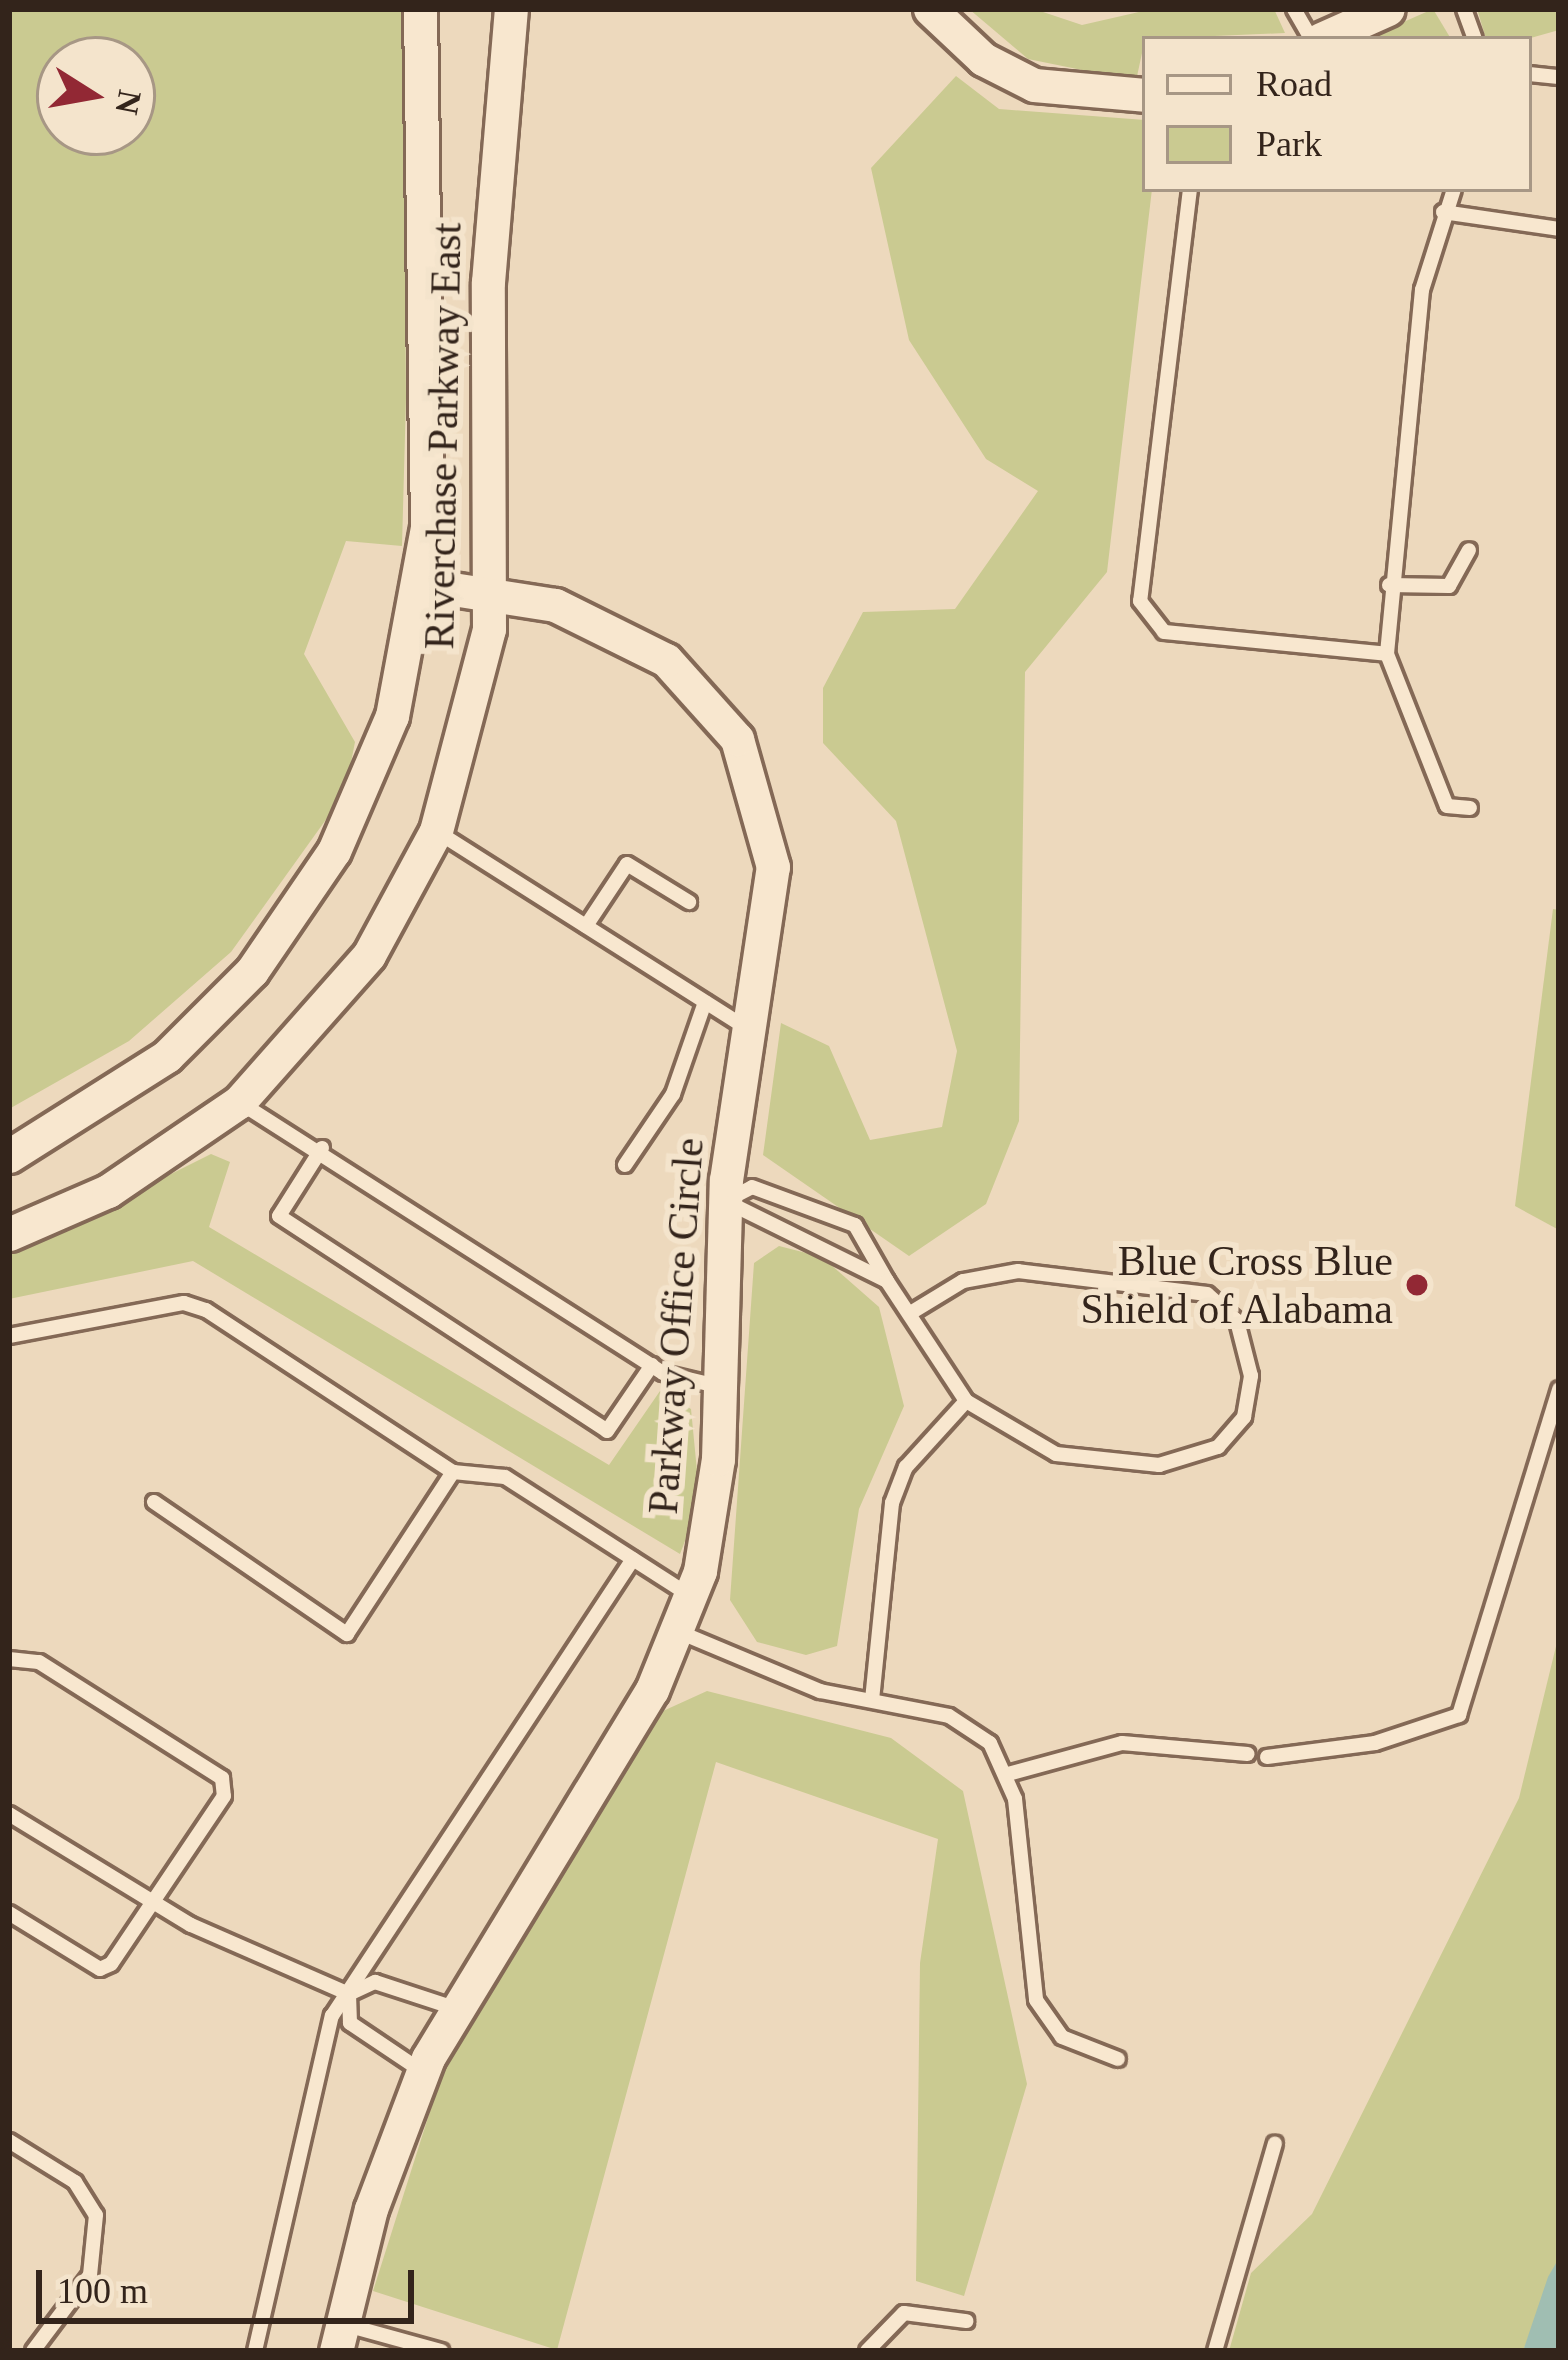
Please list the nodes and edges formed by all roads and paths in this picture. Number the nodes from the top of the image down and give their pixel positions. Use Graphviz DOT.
graph roads {
  1 [pos="420,9"];
  2 [pos="511,9"];
  3 [pos="930,9"];
  4 [pos="1294,9"];
  5 [pos="1388,9"];
  6 [pos="1309,36"];
  7 [pos="1328,36"];
  8 [pos="1142,95"];
  9 [pos="1190,192"];
  10 [pos="1453,192"];
  11 [pos="1443,212"];
  12 [pos="1559,229"];
  13 [pos="1469,550"];
  14 [pos="422,584"];
  15 [pos="1389,585"];
  16 [pos="491,594"];
  17 [pos="1387,654"];
  18 [pos="1470,808"];
  19 [pos="436,831"];
  20 [pos="688,902"];
  21 [pos="586,926"];
  22 [pos="705,1002"];
  23 [pos="749,1030"];
  24 [pos="239,1102"];
  25 [pos="322,1148"];
  26 [pos="9,1156"];
  27 [pos="625,1165"];
  28 [pos="724,1201"];
  29 [pos="9,1234"];
  30 [pos="887,1281"];
  31 [pos="909,1314"];
  32 [pos="9,1336"];
  33 [pos="652,1365"];
  34 [pos="720,1387"];
  35 [pos="1559,1389"];
  36 [pos="966,1401"];
  37 [pos="453,1472"];
  38 [pos="154,1502"];
  39 [pos="633,1559"];
  40 [pos="691,1596"];
  41 [pos="679,1632"];
  42 [pos="9,1659"];
  43 [pos="872,1700"];
  44 [pos="1248,1754"];
  45 [pos="1267,1757"];
  46 [pos="1008,1774"];
  47 [pos="9,1814"];
  48 [pos="152,1903"];
  49 [pos="9,1912"];
  50 [pos="349,1994"];
  51 [pos="454,2008"];
  52 [pos="1118,2059"];
  53 [pos="423,2072"];
  54 [pos="9,2141"];
  55 [pos="1275,2143"];
  56 [pos="966,2321"];
  57 [pos="339,2338"];
  58 [pos="33,2351"];
  59 [pos="255,2351"];
  60 [pos="441,2351"];
  61 [pos="867,2351"];
  62 [pos="1215,2351"];
  1 -- 14 [label="street, Riverchase Parkway East"];
  2 -- 16 [label="street, Riverchase Parkway East"];
  3 -- 8 [label="street"];
  4 -- 6 [label="lane"];
  5 -- 7 [label="street"];
  9 -- 17 [label="lane"];
  10 -- 11 [label="lane"];
  11 -- 12 [label="lane"];
  11 -- 15 [label="lane"];
  13 -- 15 [label="lane"];
  14 -- 16 [label="street, Parkway Office Circle"];
  14 -- 26 [label="street, Riverchase Parkway East"];
  15 -- 17 [label="lane"];
  16 -- 19 [label="street, Riverchase Parkway East"];
  16 -- 23 [label="street, Parkway Office Circle"];
  17 -- 18 [label="lane"];
  19 -- 21 [label="lane"];
  19 -- 24 [label="street, Riverchase Parkway East"];
  20 -- 21 [label="lane"];
  21 -- 22 [label="lane"];
  22 -- 23 [label="lane"];
  22 -- 27 [label="lane"];
  23 -- 28 [label="street, Parkway Office Circle"];
  24 -- 25 [label="lane"];
  24 -- 29 [label="street, Riverchase Parkway East"];
  25 -- 33 [label="lane"];
  25 -- 33 [label="lane"];
  28 -- 30 [label="lane"];
  28 -- 30 [label="lane"];
  28 -- 34 [label="street, Parkway Office Circle"];
  30 -- 31 [label="lane"];
  31 -- 36 [label="lane"];
  31 -- 36 [label="lane"];
  32 -- 37 [label="lane"];
  33 -- 34 [label="lane"];
  34 -- 40 [label="street, Parkway Office Circle"];
  35 -- 45 [label="lane"];
  36 -- 43 [label="lane"];
  37 -- 38 [label="lane"];
  37 -- 39 [label="lane"];
  39 -- 40 [label="lane"];
  39 -- 50 [label="lane"];
  40 -- 41 [label="street, Parkway Office Circle"];
  41 -- 43 [label="lane"];
  41 -- 51 [label="street, Parkway Office Circle"];
  42 -- 48 [label="lane"];
  43 -- 46 [label="lane"];
  44 -- 46 [label="lane"];
  46 -- 52 [label="lane"];
  47 -- 48 [label="lane"];
  48 -- 49 [label="lane"];
  48 -- 50 [label="lane"];
  50 -- 51 [label="lane"];
  50 -- 53 [label="lane"];
  50 -- 59 [label="lane"];
  51 -- 53 [label="street, Parkway Office Circle"];
  53 -- 57 [label="street, Parkway Office Circle"];
  54 -- 58 [label="lane"];
  55 -- 62 [label="lane"];
  56 -- 61 [label="lane"];
  57 -- 60 [label="lane"];
}
